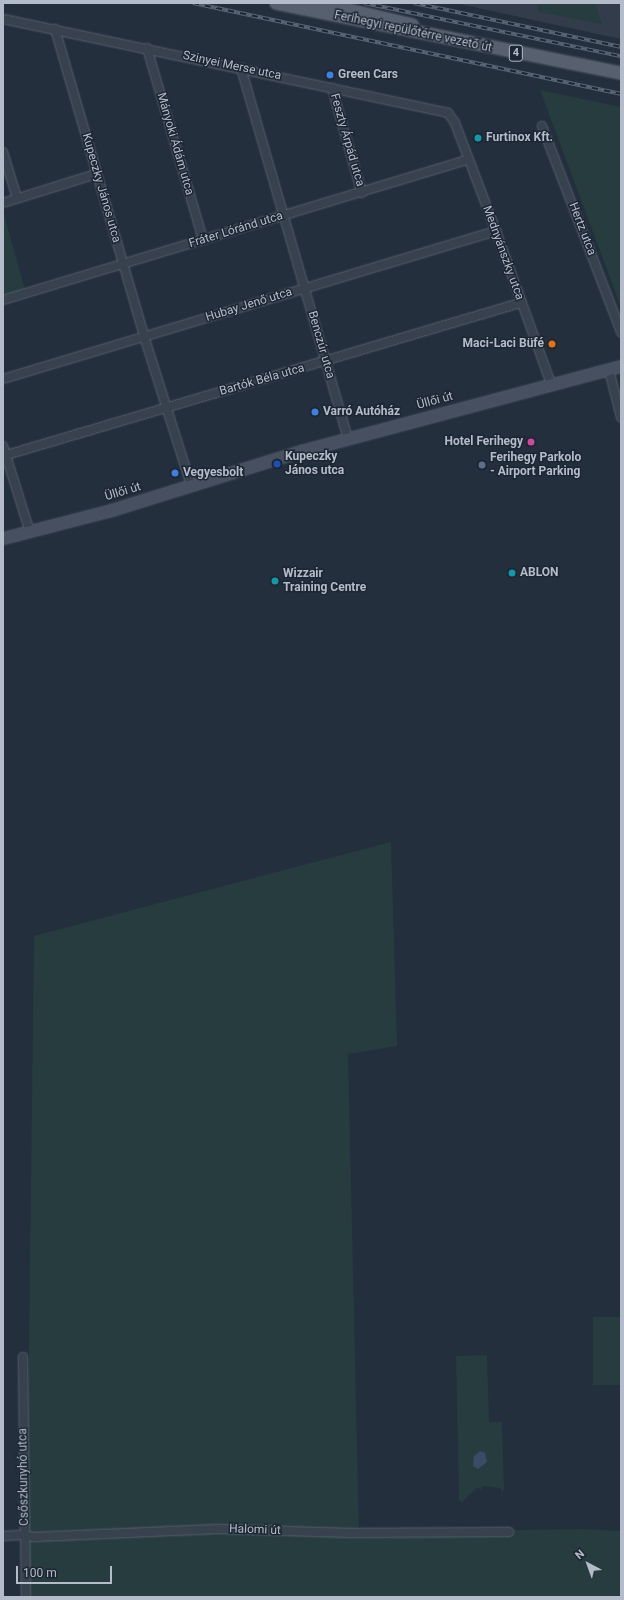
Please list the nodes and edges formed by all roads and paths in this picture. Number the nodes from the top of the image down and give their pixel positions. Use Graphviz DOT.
graph roads {
  1 [pos="276,3"];
  2 [pos="320,3"];
  3 [pos="3,19"];
  4 [pos="55,29"];
  5 [pos="147,48"];
  6 [pos="621,66"];
  7 [pos="241,68"];
  8 [pos="621,73"];
  9 [pos="332,88"];
  10 [pos="455,123"];
  11 [pos="542,126"];
  12 [pos="3,152"];
  13 [pos="468,160"];
  14 [pos="96,174"];
  15 [pos="362,193"];
  16 [pos="17,198"];
  17 [pos="3,202"];
  18 [pos="283,216"];
  19 [pos="496,231"];
  20 [pos="203,240"];
  21 [pos="123,263"];
  22 [pos="304,288"];
  23 [pos="3,300"];
  24 [pos="520,303"];
  25 [pos="621,332"];
  26 [pos="144,336"];
  27 [pos="326,361"];
  28 [pos="621,366"];
  29 [pos="609,370"];
  30 [pos="3,378"];
  31 [pos="551,384"];
  32 [pos="166,407"];
  33 [pos="621,417"];
  34 [pos="348,438"];
  35 [pos="3,446"];
  36 [pos="4,456"];
  37 [pos="191,485"];
  38 [pos="30,532"];
  39 [pos="3,538"];
  40 [pos="23,1357"];
  41 [pos="508,1532"];
  42 [pos="25,1535"];
  43 [pos="3,1536"];
  44 [pos="26,1597"];
  1 -- 8 [label="main road, Ferihegyi repülőtérre vezető út / 4"];
  2 -- 6 [label="main road, Ferihegyi repülőtérre vezető út / 4"];
  3 -- 4 [label="street, Szinyei Merse utca"];
  4 -- 5 [label="street, Szinyei Merse utca"];
  4 -- 14 [label="street, Kupeczky János utca"];
  5 -- 7 [label="street, Szinyei Merse utca"];
  5 -- 20 [label="street, Mányoki Ádám utca"];
  7 -- 9 [label="street, Szinyei Merse utca"];
  7 -- 18 [label="street, Benczúr utca"];
  9 -- 10 [label="street, Szinyei Merse utca"];
  9 -- 15 [label="street, Feszty Árpád utca"];
  10 -- 13 [label="street, Mednyánszky utca"];
  11 -- 25 [label="street, Hertz utca"];
  12 -- 16 [label="street"];
  13 -- 15 [label="street, Fráter Lóránd utca"];
  13 -- 19 [label="street, Mednyánszky utca"];
  14 -- 16 [label="street"];
  14 -- 21 [label="street, Kupeczky János utca"];
  15 -- 18 [label="street, Fráter Lóránd utca"];
  16 -- 17 [label="street"];
  18 -- 20 [label="street, Fráter Lóránd utca"];
  18 -- 22 [label="street, Benczúr utca"];
  19 -- 22 [label="street, Hubay Jenő utca"];
  19 -- 24 [label="street, Mednyánszky utca"];
  20 -- 21 [label="street, Fráter Lóránd utca"];
  21 -- 23 [label="street, Fráter Lóránd utca"];
  21 -- 26 [label="street, Kupeczky János utca"];
  22 -- 26 [label="street, Hubay Jenő utca"];
  22 -- 27 [label="street, Benczúr utca"];
  24 -- 27 [label="street, Bartók Béla utca"];
  24 -- 31 [label="street, Mednyánszky utca"];
  26 -- 30 [label="street, Hubay Jenő utca"];
  26 -- 32 [label="street, Kupeczky János utca"];
  27 -- 32 [label="street, Bartók Béla utca"];
  27 -- 34 [label="street, Benczúr utca"];
  28 -- 29 [label="main road, Üllői út"];
  29 -- 31 [label="main road, Üllői út"];
  29 -- 33 [label="street"];
  31 -- 34 [label="main road, Üllői út"];
  32 -- 36 [label="street, Bartók Béla utca"];
  32 -- 37 [label="street, Kupeczky János utca"];
  34 -- 37 [label="main road, Üllői út"];
  35 -- 36 [label="street"];
  36 -- 38 [label="street"];
  37 -- 38 [label="main road, Üllői út"];
  38 -- 39 [label="main road, Üllői út"];
  40 -- 42 [label="street, Csőszkunyhó utca"];
  41 -- 42 [label="street, Halomi út"];
  42 -- 43 [label="street, Halomi út"];
  42 -- 44 [label="street, Csőszkunyhó utca"];
}
